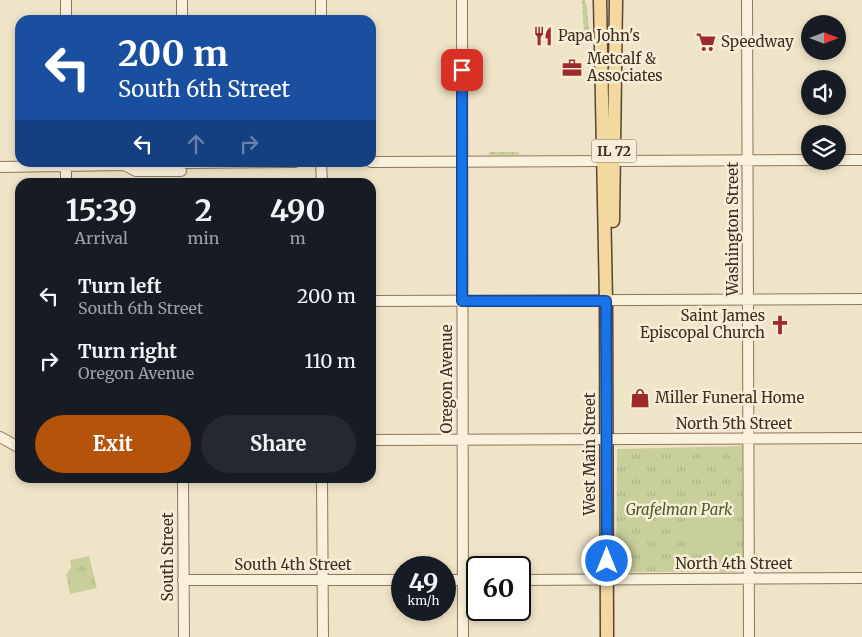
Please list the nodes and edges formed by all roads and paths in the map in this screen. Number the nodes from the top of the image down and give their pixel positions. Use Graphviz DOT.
graph roads {
  1 [pos="66,0"];
  2 [pos="182,0"];
  3 [pos="321,0"];
  4 [pos="462,0"];
  5 [pos="600,0"];
  6 [pos="616,0"];
  7 [pos="747,0"];
  8 [pos="66,15"];
  9 [pos="182,15"];
  10 [pos="321,15"];
  11 [pos="801,160"];
  12 [pos="846,160"];
  13 [pos="862,160"];
  14 [pos="609,161"];
  15 [pos="748,161"];
  16 [pos="376,162"];
  17 [pos="462,162"];
  18 [pos="15,166"];
  19 [pos="0,167"];
  20 [pos="132,167"];
  21 [pos="170,167"];
  22 [pos="862,299"];
  23 [pos="748,300"];
  24 [pos="462,301"];
  25 [pos="606,301"];
  26 [pos="376,302"];
  27 [pos="0,437"];
  28 [pos="862,438"];
  29 [pos="749,439"];
  30 [pos="376,440"];
  31 [pos="463,440"];
  32 [pos="606,440"];
  33 [pos="15,445"];
  34 [pos="183,483"];
  35 [pos="322,483"];
  36 [pos="749,578"];
  37 [pos="862,578"];
  38 [pos="607,579"];
  39 [pos="183,580"];
  40 [pos="323,580"];
  41 [pos="391,580"];
  42 [pos="456,580"];
  43 [pos="463,580"];
  44 [pos="531,580"];
  45 [pos="184,637"];
  46 [pos="323,637"];
  47 [pos="463,637"];
  48 [pos="607,637"];
  49 [pos="749,637"];
  1 -- 8 [label="street"];
  2 -- 9 [label="street"];
  3 -- 10 [label="street"];
  4 -- 17 [label="street, Oregon Avenue"];
  5 -- 14 [label="main road, West Main Street / IL 72"];
  6 -- 14 [label="main road, West Main Street / IL 72"];
  7 -- 15 [label="street, Washington Street"];
  11 -- 15 [label="street"];
  12 -- 13 [label="street"];
  14 -- 15 [label="street"];
  14 -- 17 [label="street"];
  14 -- 25 [label="main road, West Main Street / IL 72"];
  15 -- 23 [label="street, Washington Street"];
  16 -- 17 [label="street"];
  17 -- 24 [label="street, Oregon Avenue"];
  18 -- 19 [label="street"];
  20 -- 21 [label="street"];
  22 -- 23 [label="street"];
  23 -- 25 [label="street"];
  23 -- 29 [label="street, Washington Street"];
  24 -- 25 [label="street"];
  24 -- 26 [label="street"];
  24 -- 31 [label="street, Oregon Avenue"];
  25 -- 32 [label="main road, West Main Street / IL 72"];
  27 -- 33 [label="street"];
  28 -- 29 [label="street, North 5th Street"];
  29 -- 32 [label="street, North 5th Street"];
  29 -- 36 [label="street, Washington Street"];
  30 -- 31 [label="street, North 5th Street"];
  31 -- 32 [label="street, North 5th Street"];
  31 -- 43 [label="street, Oregon Avenue"];
  32 -- 38 [label="main road, West Main Street / IL 72"];
  34 -- 39 [label="street, South Street"];
  35 -- 40 [label="street"];
  36 -- 37 [label="street, North 4th Street"];
  36 -- 38 [label="street, North 4th Street"];
  36 -- 49 [label="street, Washington Street"];
  38 -- 44 [label="street"];
  38 -- 48 [label="main road, West Main Street / IL 72"];
  39 -- 40 [label="street, South 4th Street"];
  39 -- 45 [label="street, South Street"];
  40 -- 41 [label="street, South 4th Street"];
  40 -- 46 [label="street"];
  42 -- 43 [label="street"];
  43 -- 47 [label="street, Oregon Avenue"];
}
